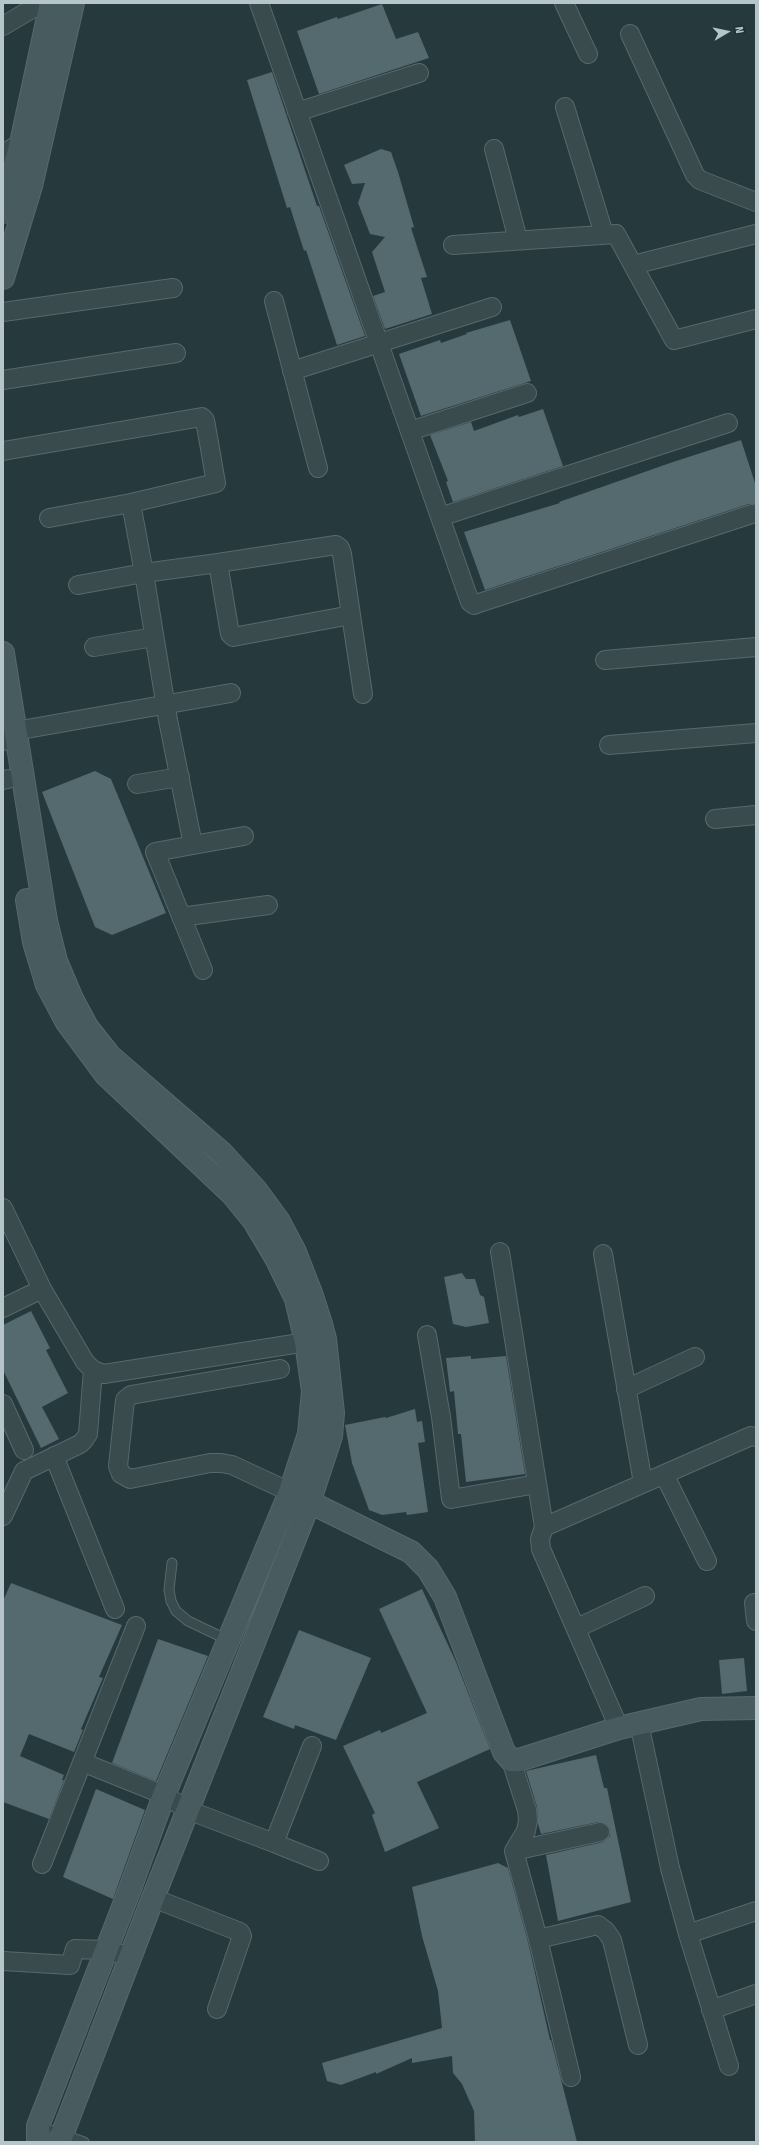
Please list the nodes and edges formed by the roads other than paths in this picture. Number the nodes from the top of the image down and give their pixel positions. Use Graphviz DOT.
graph roads {
  1 [pos="42,3"];
  2 [pos="51,3"];
  3 [pos="73,3"];
  4 [pos="259,3"];
  5 [pos="564,3"];
  6 [pos="3,26"];
  7 [pos="630,34"];
  8 [pos="588,54"];
  9 [pos="419,73"];
  10 [pos="565,107"];
  11 [pos="297,112"];
  12 [pos="32,141"];
  13 [pos="494,149"];
  14 [pos="3,154"];
  15 [pos="756,202"];
  16 [pos="3,212"];
  17 [pos="604,234"];
  18 [pos="756,234"];
  19 [pos="518,240"];
  20 [pos="453,245"];
  21 [pos="633,265"];
  22 [pos="3,278"];
  23 [pos="173,288"];
  24 [pos="274,301"];
  25 [pos="492,307"];
  26 [pos="3,312"];
  27 [pos="756,319"];
  28 [pos="379,343"];
  29 [pos="176,353"];
  30 [pos="292,370"];
  31 [pos="3,380"];
  32 [pos="527,393"];
  33 [pos="728,424"];
  34 [pos="410,431"];
  35 [pos="3,451"];
  36 [pos="318,468"];
  37 [pos="131,503"];
  38 [pos="752,514"];
  39 [pos="440,517"];
  40 [pos="49,518"];
  41 [pos="218,563"];
  42 [pos="144,573"];
  43 [pos="78,585"];
  44 [pos="351,615"];
  45 [pos="154,637"];
  46 [pos="756,647"];
  47 [pos="94,648"];
  48 [pos="3,653"];
  49 [pos="604,660"];
  50 [pos="231,694"];
  51 [pos="363,694"];
  52 [pos="165,705"];
  53 [pos="756,733"];
  54 [pos="7,739"];
  55 [pos="609,745"];
  56 [pos="180,777"];
  57 [pos="6,780"];
  58 [pos="137,784"];
  59 [pos="756,815"];
  60 [pos="715,818"];
  61 [pos="244,836"];
  62 [pos="193,845"];
  63 [pos="268,905"];
  64 [pos="181,917"];
  65 [pos="203,970"];
  66 [pos="3,1208"];
  67 [pos="500,1252"];
  68 [pos="602,1254"];
  69 [pos="42,1290"];
  70 [pos="3,1308"];
  71 [pos="427,1335"];
  72 [pos="316,1340"];
  73 [pos="694,1357"];
  74 [pos="280,1369"];
  75 [pos="93,1370"];
  76 [pos="626,1389"];
  77 [pos="3,1404"];
  78 [pos="756,1437"];
  79 [pos="24,1450"];
  80 [pos="54,1456"];
  81 [pos="664,1474"];
  82 [pos="643,1483"];
  83 [pos="537,1484"];
  84 [pos="290,1492"];
  85 [pos="309,1503"];
  86 [pos="3,1516"];
  87 [pos="544,1527"];
  88 [pos="707,1561"];
  89 [pos="172,1563"];
  90 [pos="645,1596"];
  91 [pos="754,1603"];
  92 [pos="115,1609"];
  93 [pos="756,1621"];
  94 [pos="136,1626"];
  95 [pos="577,1628"];
  96 [pos="228,1640"];
  97 [pos="756,1708"];
  98 [pos="629,1725"];
  99 [pos="312,1746"];
  100 [pos="511,1760"];
  101 [pos="82,1762"];
  102 [pos="164,1795"];
  103 [pos="188,1810"];
  104 [pos="600,1832"];
  105 [pos="274,1843"];
  106 [pos="514,1851"];
  107 [pos="319,1861"];
  108 [pos="42,1864"];
  109 [pos="153,1898"];
  110 [pos="756,1911"];
  111 [pos="688,1934"];
  112 [pos="538,1939"];
  113 [pos="105,1950"];
  114 [pos="131,1957"];
  115 [pos="3,1961"];
  116 [pos="756,1994"];
  117 [pos="216,2008"];
  118 [pos="711,2010"];
  119 [pos="638,2045"];
  120 [pos="729,2066"];
  121 [pos="571,2078"];
  122 [pos="38,2134"];
  123 [pos="59,2139"];
  124 [pos="84,2142"];
  1 -- 6 [label="street"];
  2 -- 12 [label="street"];
  3 -- 12 [label="street"];
  4 -- 11 [label="street"];
  5 -- 8 [label="street"];
  7 -- 15 [label="street"];
  9 -- 11 [label="street"];
  10 -- 17 [label="street"];
  11 -- 28 [label="street"];
  12 -- 14 [label="street"];
  12 -- 16 [label="street"];
  12 -- 22 [label="street"];
  13 -- 19 [label="street"];
  17 -- 19 [label="street"];
  17 -- 21 [label="street"];
  18 -- 21 [label="street"];
  19 -- 20 [label="street"];
  21 -- 27 [label="street"];
  23 -- 26 [label="street"];
  24 -- 30 [label="street"];
  25 -- 28 [label="street"];
  28 -- 30 [label="street"];
  28 -- 34 [label="street"];
  29 -- 31 [label="street"];
  30 -- 36 [label="street"];
  32 -- 34 [label="street"];
  33 -- 39 [label="street"];
  34 -- 39 [label="street"];
  35 -- 37 [label="street"];
  37 -- 40 [label="street"];
  37 -- 42 [label="street"];
  38 -- 39 [label="street"];
  41 -- 42 [label="street"];
  41 -- 44 [label="street"];
  41 -- 44 [label="street"];
  42 -- 43 [label="street"];
  42 -- 45 [label="street"];
  44 -- 51 [label="street"];
  45 -- 47 [label="street"];
  45 -- 52 [label="street"];
  46 -- 49 [label="street"];
  48 -- 54 [label="street"];
  50 -- 52 [label="street"];
  52 -- 54 [label="street"];
  52 -- 56 [label="street"];
  53 -- 55 [label="street"];
  54 -- 57 [label="street"];
  54 -- 72 [label="street"];
  56 -- 58 [label="street"];
  56 -- 62 [label="street"];
  57 -- 72 [label="street"];
  59 -- 60 [label="street"];
  61 -- 62 [label="street"];
  62 -- 64 [label="street"];
  63 -- 64 [label="street"];
  64 -- 65 [label="street"];
  66 -- 69 [label="street"];
  67 -- 83 [label="street"];
  68 -- 76 [label="street"];
  69 -- 70 [label="street"];
  69 -- 75 [label="street"];
  71 -- 83 [label="street"];
  72 -- 75 [label="street"];
  72 -- 84 [label="street"];
  72 -- 85 [label="street"];
  73 -- 76 [label="street"];
  74 -- 84 [label="street"];
  75 -- 80 [label="street"];
  76 -- 82 [label="street"];
  77 -- 79 [label="street"];
  78 -- 81 [label="street"];
  80 -- 86 [label="street"];
  80 -- 92 [label="street"];
  81 -- 82 [label="street"];
  81 -- 88 [label="street"];
  82 -- 87 [label="street"];
  83 -- 87 [label="street"];
  84 -- 85 [label="street"];
  84 -- 96 [label="street"];
  85 -- 100 [label="street"];
  85 -- 103 [label="street"];
  87 -- 95 [label="street"];
  89 -- 96 [label="lane"];
  90 -- 95 [label="street"];
  91 -- 93 [label="street"];
  94 -- 101 [label="street"];
  95 -- 98 [label="street"];
  96 -- 102 [label="street"];
  97 -- 98 [label="street"];
  98 -- 100 [label="street"];
  98 -- 111 [label="street"];
  99 -- 105 [label="street"];
  100 -- 106 [label="street"];
  101 -- 102 [label="street"];
  101 -- 108 [label="street"];
  102 -- 103 [label="street"];
  102 -- 113 [label="street"];
  103 -- 105 [label="street"];
  103 -- 109 [label="street"];
  104 -- 106 [label="street"];
  105 -- 107 [label="street"];
  106 -- 112 [label="street"];
  109 -- 114 [label="street"];
  109 -- 117 [label="street"];
  110 -- 111 [label="street"];
  111 -- 118 [label="street"];
  112 -- 119 [label="street"];
  112 -- 121 [label="street"];
  113 -- 114 [label="street"];
  113 -- 115 [label="street"];
  113 -- 122 [label="street"];
  114 -- 123 [label="street"];
  116 -- 118 [label="street"];
  118 -- 120 [label="street"];
  122 -- 123 [label="lane"];
  123 -- 124 [label="lane"];
}
